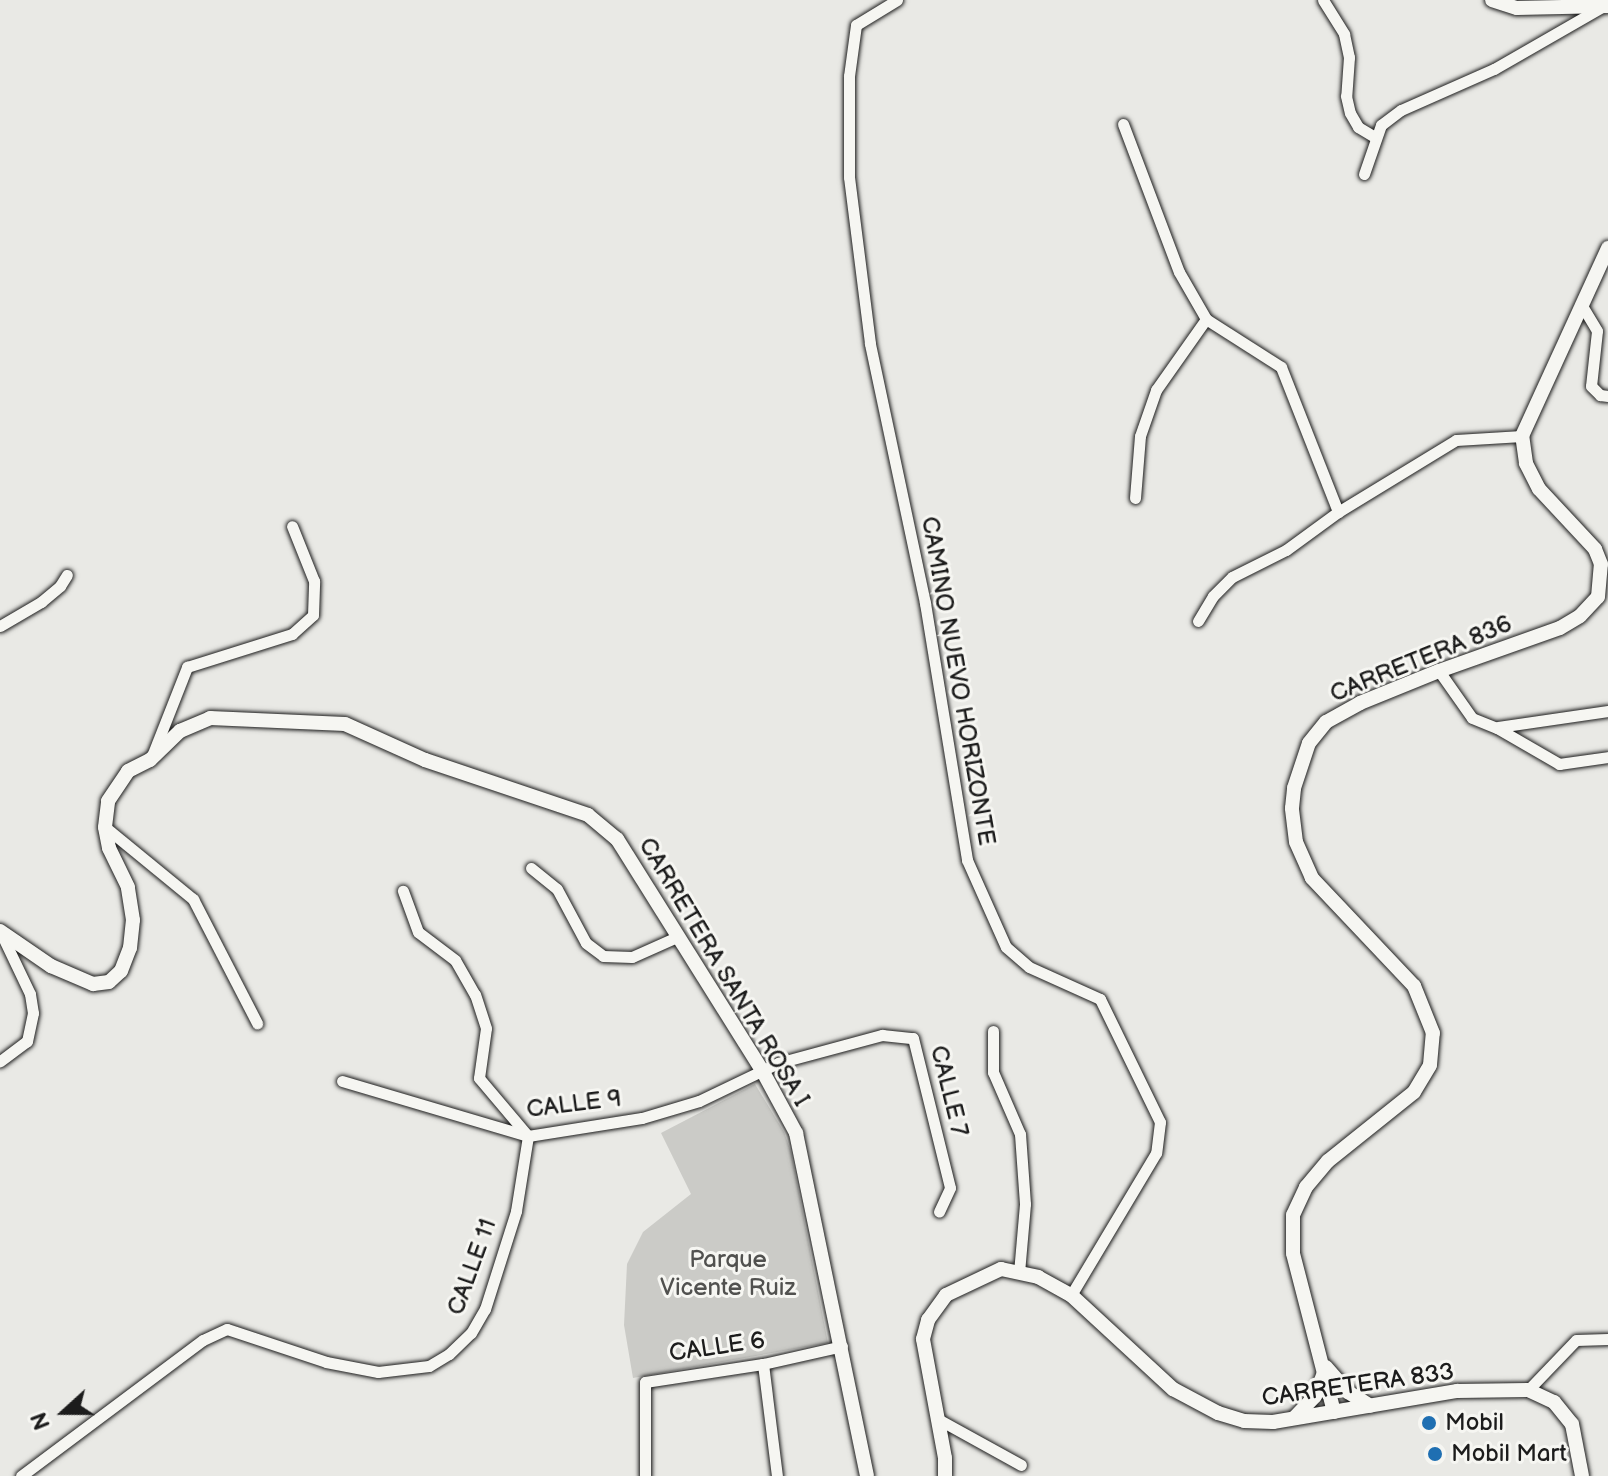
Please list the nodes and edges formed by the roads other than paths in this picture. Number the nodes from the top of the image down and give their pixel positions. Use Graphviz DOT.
graph roads {
  1 [pos="897,0"];
  2 [pos="1323,0"];
  3 [pos="1492,0"];
  4 [pos="1607,5"];
  5 [pos="1123,124"];
  6 [pos="1376,138"];
  7 [pos="1364,174"];
  8 [pos="1608,248"];
  9 [pos="1581,304"];
  10 [pos="1206,319"];
  11 [pos="1608,396"];
  12 [pos="1522,436"];
  13 [pos="1135,498"];
  14 [pos="1338,512"];
  15 [pos="292,526"];
  16 [pos="67,575"];
  17 [pos="1198,621"];
  18 [pos="0,626"];
  19 [pos="1439,671"];
  20 [pos="1608,711"];
  21 [pos="1497,728"];
  22 [pos="1608,757"];
  23 [pos="150,760"];
  24 [pos="105,827"];
  25 [pos="531,868"];
  26 [pos="403,891"];
  27 [pos="0,931"];
  28 [pos="679,936"];
  29 [pos="257,1023"];
  30 [pos="993,1031"];
  31 [pos="0,1061"];
  32 [pos="762,1070"];
  33 [pos="342,1081"];
  34 [pos="528,1136"];
  35 [pos="939,1212"];
  36 [pos="1019,1273"];
  37 [pos="1071,1295"];
  38 [pos="1608,1339"];
  39 [pos="842,1346"];
  40 [pos="763,1364"];
  41 [pos="1322,1367"];
  42 [pos="1528,1390"];
  43 [pos="1370,1406"];
  44 [pos="1334,1412"];
  45 [pos="936,1418"];
  46 [pos="1293,1419"];
  47 [pos="1021,1465"];
  48 [pos="21,1476"];
  49 [pos="645,1476"];
  50 [pos="777,1476"];
  51 [pos="867,1476"];
  52 [pos="945,1476"];
  53 [pos="1582,1476"];
  1 -- 37 [label="street, CAMINO NUEVO HORIZONTE"];
  2 -- 6 [label="street"];
  3 -- 4 [label="street"];
  4 -- 6 [label="street"];
  5 -- 10 [label="street"];
  6 -- 7 [label="street"];
  8 -- 9 [label="street"];
  9 -- 11 [label="street"];
  9 -- 12 [label="street"];
  10 -- 13 [label="street"];
  10 -- 14 [label="street"];
  12 -- 14 [label="street"];
  12 -- 19 [label="street, CARRETERA 836"];
  14 -- 17 [label="street"];
  15 -- 23 [label="street"];
  16 -- 18 [label="street"];
  19 -- 21 [label="street"];
  19 -- 41 [label="street, CARRETERA 836"];
  20 -- 21 [label="street"];
  21 -- 22 [label="street"];
  23 -- 24 [label="street, CARRETERA SANTA ROSA I"];
  23 -- 28 [label="street, CARRETERA SANTA ROSA I"];
  24 -- 27 [label="street"];
  24 -- 29 [label="street"];
  25 -- 28 [label="street"];
  26 -- 34 [label="street"];
  27 -- 31 [label="street"];
  28 -- 32 [label="street, CARRETERA SANTA ROSA I"];
  30 -- 36 [label="street"];
  32 -- 34 [label="street, CALLE 9"];
  32 -- 35 [label="street, CALLE 7"];
  32 -- 39 [label="street, CARRETERA SANTA ROSA I"];
  33 -- 34 [label="street, CALLE 9"];
  34 -- 48 [label="street, CALLE 11"];
  36 -- 37 [label="street, CARRETERA 833"];
  36 -- 45 [label="street, CARRETERA 833"];
  37 -- 46 [label="street, CARRETERA 833"];
  38 -- 42 [label="street"];
  39 -- 40 [label="street, CALLE 6"];
  39 -- 51 [label="street, CARRETERA SANTA ROSA I"];
  40 -- 49 [label="street, CALLE 6"];
  40 -- 50 [label="street"];
  41 -- 43 [label="street"];
  41 -- 44 [label="street, CARRETERA 836"];
  41 -- 46 [label="street"];
  42 -- 43 [label="street, CARRETERA 833"];
  42 -- 53 [label="street"];
  43 -- 44 [label="street, CARRETERA 833"];
  44 -- 46 [label="street, CARRETERA 833"];
  45 -- 47 [label="street"];
  45 -- 52 [label="street, CARRETERA 833"];
}
